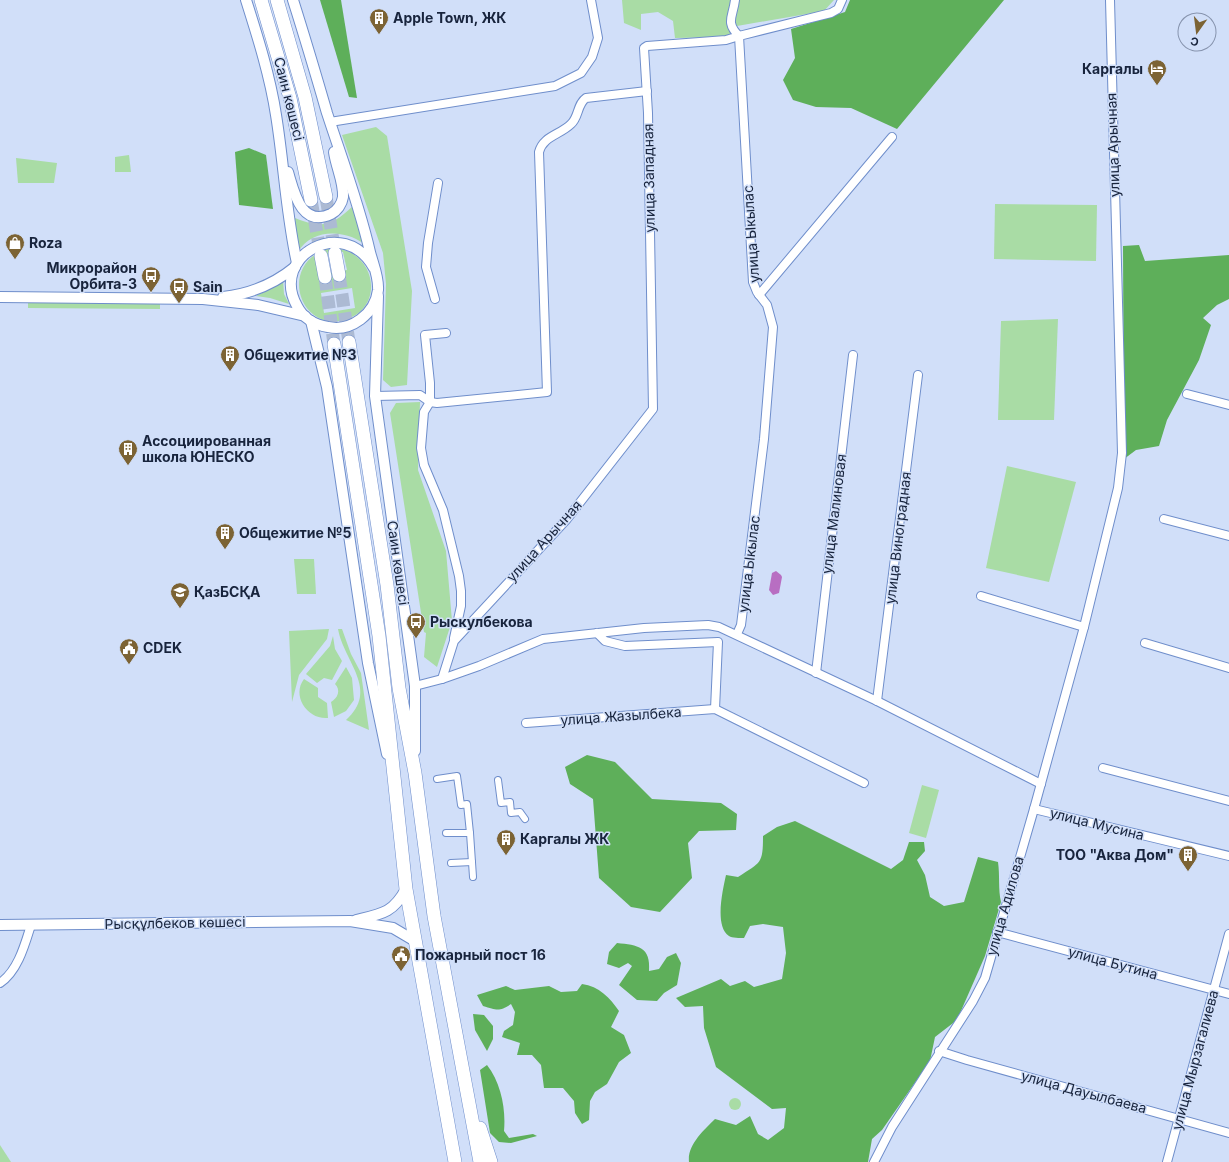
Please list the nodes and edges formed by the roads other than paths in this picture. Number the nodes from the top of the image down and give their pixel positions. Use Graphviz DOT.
graph roads {
  1 [pos="246,0"];
  2 [pos="261,0"];
  3 [pos="277,0"];
  4 [pos="293,0"];
  5 [pos="591,0"];
  6 [pos="735,0"];
  7 [pos="842,0"];
  8 [pos="1110,0"];
  9 [pos="739,36"];
  10 [pos="647,91"];
  11 [pos="330,122"];
  12 [pos="892,137"];
  13 [pos="280,146"];
  14 [pos="438,183"];
  15 [pos="326,197"];
  16 [pos="311,200"];
  17 [pos="335,253"];
  18 [pos="321,256"];
  19 [pos="296,264"];
  20 [pos="374,268"];
  21 [pos="338,275"];
  22 [pos="325,277"];
  23 [pos="378,282"];
  24 [pos="759,295"];
  25 [pos="0,297"];
  26 [pos="203,299"];
  27 [pos="435,299"];
  28 [pos="308,319"];
  29 [pos="446,333"];
  30 [pos="349,342"];
  31 [pos="334,344"];
  32 [pos="853,355"];
  33 [pos="918,375"];
  34 [pos="1187,394"];
  35 [pos="375,396"];
  36 [pos="430,402"];
  37 [pos="654,405"];
  38 [pos="1229,405"];
  39 [pos="1164,518"];
  40 [pos="1229,536"];
  41 [pos="981,596"];
  42 [pos="1084,627"];
  43 [pos="597,633"];
  44 [pos="737,634"];
  45 [pos="454,641"];
  46 [pos="1145,642"];
  47 [pos="1229,668"];
  48 [pos="816,673"];
  49 [pos="442,679"];
  50 [pos="415,686"];
  51 [pos="877,701"];
  52 [pos="715,709"];
  53 [pos="526,723"];
  54 [pos="1103,768"];
  55 [pos="415,773"];
  56 [pos="437,779"];
  57 [pos="498,780"];
  58 [pos="864,783"];
  59 [pos="1041,784"];
  60 [pos="396,795"];
  61 [pos="1229,801"];
  62 [pos="1034,809"];
  63 [pos="525,819"];
  64 [pos="446,833"];
  65 [pos="470,833"];
  66 [pos="1229,856"];
  67 [pos="472,862"];
  68 [pos="451,863"];
  69 [pos="473,877"];
  70 [pos="406,889"];
  71 [pos="350,921"];
  72 [pos="0,925"];
  73 [pos="31,925"];
  74 [pos="997,932"];
  75 [pos="1229,934"];
  76 [pos="415,941"];
  77 [pos="0,982"];
  78 [pos="1214,990"];
  79 [pos="1229,994"];
  80 [pos="939,1051"];
  81 [pos="462,1069"];
  82 [pos="447,1111"];
  83 [pos="1178,1118"];
  84 [pos="1229,1132"];
  85 [pos="455,1162"];
  86 [pos="462,1162"];
  87 [pos="480,1162"];
  88 [pos="491,1162"];
  89 [pos="874,1162"];
  90 [pos="1167,1162"];
  1 -- 13 [label="street"];
  2 -- 16 [label="main road, Саин көшесі"];
  3 -- 15 [label="main road, Саин көшесі"];
  4 -- 11 [label="street"];
  5 -- 11 [label="street"];
  6 -- 9 [label="street"];
  7 -- 9 [label="street"];
  8 -- 42 [label="street, улица Арычная"];
  9 -- 10 [label="street, улица Западная"];
  9 -- 24 [label="street, улица Ыкылас"];
  10 -- 36 [label="street"];
  10 -- 37 [label="street, улица Западная"];
  11 -- 13 [label="street"];
  11 -- 20 [label="street"];
  12 -- 24 [label="street"];
  13 -- 19 [label="street"];
  14 -- 27 [label="street"];
  17 -- 21 [label="main road"];
  18 -- 22 [label="main road"];
  19 -- 20 [label="street"];
  19 -- 26 [label="street"];
  19 -- 28 [label="street"];
  20 -- 23 [label="street"];
  23 -- 28 [label="street"];
  23 -- 35 [label="street, Саин көшесі"];
  24 -- 44 [label="street, улица Ыкылас"];
  25 -- 26 [label="street"];
  26 -- 28 [label="street"];
  28 -- 60 [label="street"];
  29 -- 36 [label="street"];
  30 -- 55 [label="main road"];
  31 -- 60 [label="main road"];
  32 -- 48 [label="street, улица Малиновая"];
  33 -- 51 [label="street, улица Виноградная"];
  34 -- 38 [label="street"];
  35 -- 36 [label="street"];
  35 -- 50 [label="street, Саин көшесі"];
  36 -- 45 [label="street"];
  37 -- 45 [label="street, улица Арычная"];
  39 -- 40 [label="street"];
  41 -- 42 [label="street"];
  42 -- 59 [label="street, улица Адилова"];
  43 -- 44 [label="street"];
  43 -- 49 [label="street"];
  43 -- 52 [label="street"];
  44 -- 48 [label="street"];
  45 -- 49 [label="street, улица Арычная"];
  46 -- 47 [label="street"];
  48 -- 51 [label="street"];
  49 -- 50 [label="street"];
  50 -- 55 [label="street, Саин көшесі"];
  51 -- 59 [label="street"];
  52 -- 53 [label="street, улица Жазылбека"];
  52 -- 58 [label="street"];
  54 -- 61 [label="street"];
  55 -- 81 [label="main road, Саин көшесі"];
  56 -- 65 [label="street"];
  57 -- 63 [label="street"];
  59 -- 62 [label="street, улица Адилова"];
  60 -- 70 [label="main road"];
  62 -- 66 [label="street, улица Мусина"];
  62 -- 74 [label="street, улица Адилова"];
  64 -- 65 [label="street"];
  65 -- 67 [label="street"];
  67 -- 68 [label="street"];
  67 -- 69 [label="street"];
  70 -- 71 [label="street"];
  70 -- 76 [label="main road"];
  71 -- 73 [label="street, Рысқұлбеков көшесі"];
  71 -- 76 [label="street"];
  72 -- 73 [label="street, Рысқұлбеков көшесі"];
  73 -- 77 [label="street"];
  74 -- 78 [label="street, улица Бутина"];
  74 -- 80 [label="street, улица Адилова"];
  75 -- 78 [label="street, улица Мырзагалиева"];
  76 -- 82 [label="main road"];
  78 -- 79 [label="street, улица Бутина"];
  78 -- 83 [label="street, улица Мырзагалиева"];
  80 -- 83 [label="street, улица Дауылбаева"];
  80 -- 89 [label="street, улица Адилова"];
  81 -- 87 [label="main road"];
  81 -- 88 [label="main road"];
  82 -- 85 [label="main road"];
  82 -- 86 [label="main road"];
  83 -- 84 [label="street, улица Дауылбаева"];
  83 -- 90 [label="street, улица Мырзагалиева"];
}
